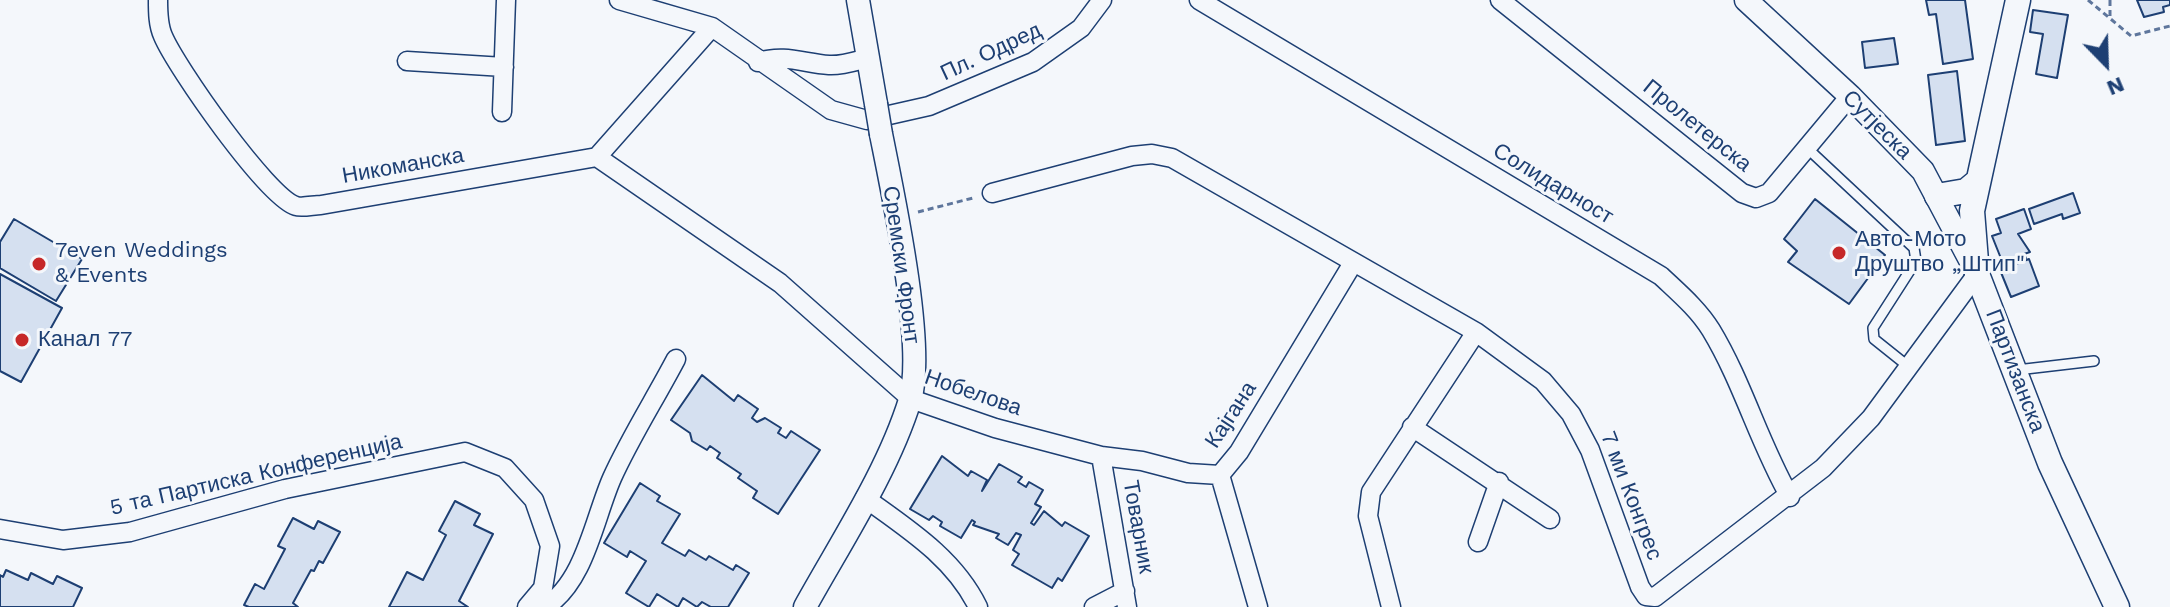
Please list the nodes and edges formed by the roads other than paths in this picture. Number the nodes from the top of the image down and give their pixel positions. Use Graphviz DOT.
graph roads {
  1 [pos="158,0"];
  2 [pos="506,0"];
  3 [pos="619,0"];
  4 [pos="858,0"];
  5 [pos="1102,0"];
  6 [pos="1199,0"];
  7 [pos="1500,0"];
  8 [pos="1746,0"];
  9 [pos="2015,0"];
  10 [pos="712,27"];
  11 [pos="868,58"];
  12 [pos="407,61"];
  13 [pos="758,62"];
  14 [pos="504,67"];
  15 [pos="1850,96"];
  16 [pos="502,112"];
  17 [pos="1807,148"];
  18 [pos="597,157"];
  19 [pos="1978,181"];
  20 [pos="992,193"];
  21 [pos="1937,196"];
  22 [pos="1353,263"];
  23 [pos="1977,274"];
  24 [pos="1476,332"];
  25 [pos="676,359"];
  26 [pos="2094,361"];
  27 [pos="1910,368"];
  28 [pos="2017,370"];
  29 [pos="911,399"];
  30 [pos="1412,427"];
  31 [pos="1101,456"];
  32 [pos="1220,475"];
  33 [pos="1499,482"];
  34 [pos="1790,497"];
  35 [pos="865,498"];
  36 [pos="1550,519"];
  37 [pos="0,529"];
  38 [pos="1478,542"];
  39 [pos="1126,599"];
  40 [pos="527,607"];
  41 [pos="545,607"];
  42 [pos="805,607"];
  43 [pos="978,607"];
  44 [pos="1094,607"];
  45 [pos="1258,607"];
  46 [pos="1391,607"];
  47 [pos="2117,607"];
  1 -- 18 [label="street, Никоманска"];
  2 -- 14 [label="street"];
  3 -- 10 [label="street"];
  4 -- 11 [label="street"];
  5 -- 13 [label="street, Пл. Одред"];
  6 -- 34 [label="street, Солидарност"];
  7 -- 17 [label="street, Пролетерска"];
  8 -- 15 [label="street, Сутјеска"];
  9 -- 19 [label="main road, Партизанска"];
  10 -- 13 [label="street, Пл. Одред"];
  10 -- 18 [label="street"];
  11 -- 13 [label="street"];
  11 -- 29 [label="street, Сремски Фронт, bridge"];
  12 -- 14 [label="street"];
  14 -- 16 [label="street"];
  15 -- 17 [label="street, Пролетерска"];
  15 -- 21 [label="street, Сутјеска"];
  17 -- 27 [label="lane"];
  18 -- 29 [label="street, Нобелова"];
  19 -- 21 [label="main road"];
  19 -- 23 [label="main road, Партизанска"];
  20 -- 22 [label="street, 7 ми Конгрес"];
  21 -- 23 [label="street, Сутјеска"];
  22 -- 24 [label="street, 7 ми Конгрес"];
  22 -- 32 [label="street, Кајгана"];
  23 -- 27 [label="street, 7 ми Конгрес"];
  23 -- 28 [label="main road, Партизанска"];
  24 -- 30 [label="street"];
  24 -- 34 [label="street, 7 ми Конгрес"];
  25 -- 41 [label="street"];
  26 -- 28 [label="lane"];
  27 -- 34 [label="street, 7 ми Конгрес"];
  28 -- 47 [label="main road, Партизанска"];
  29 -- 31 [label="street, Нобелова"];
  29 -- 35 [label="street, Сремски Фронт"];
  30 -- 33 [label="street"];
  30 -- 46 [label="street"];
  31 -- 32 [label="street, Нобелова"];
  31 -- 39 [label="street, Товарник"];
  32 -- 45 [label="street, Кајгана"];
  33 -- 36 [label="street"];
  33 -- 38 [label="street"];
  35 -- 42 [label="street, Сремски Фронт"];
  35 -- 43 [label="street"];
  37 -- 40 [label="street, 5 та Партиска Конференција"];
  39 -- 44 [label="street"];
}
